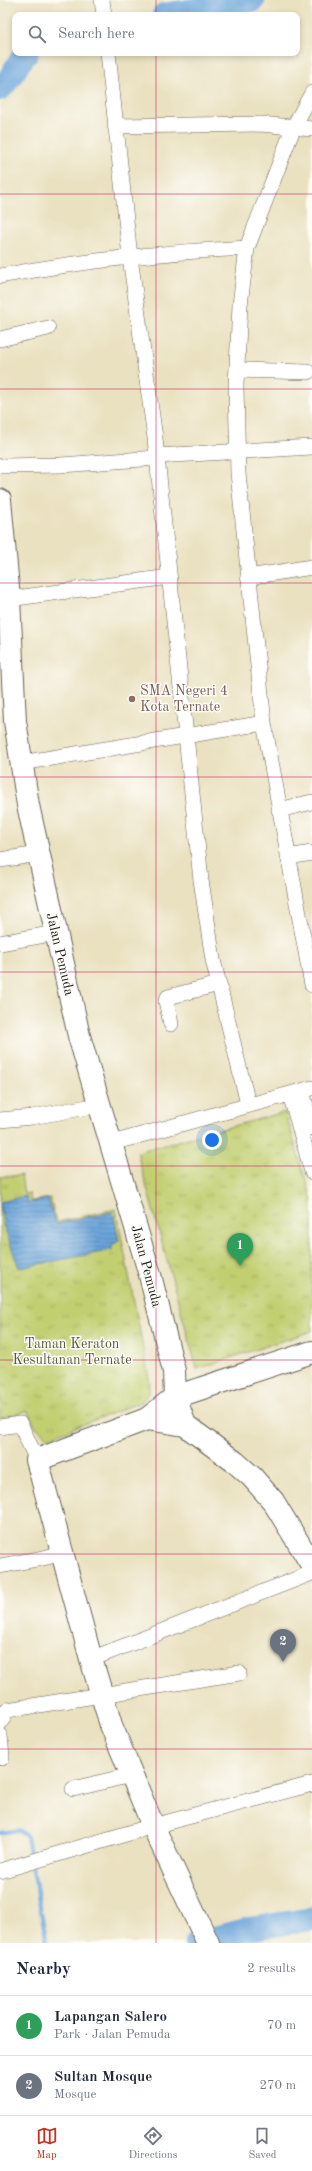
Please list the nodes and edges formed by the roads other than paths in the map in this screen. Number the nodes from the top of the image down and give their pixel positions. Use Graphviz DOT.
graph roads {
  1 [pos="108,56"];
  2 [pos="312,93"];
  3 [pos="115,126"];
  4 [pos="294,126"];
  5 [pos="312,129"];
  6 [pos="247,248"];
  7 [pos="130,257"];
  8 [pos="0,276"];
  9 [pos="48,328"];
  10 [pos="0,339"];
  11 [pos="237,370"];
  12 [pos="308,372"];
  13 [pos="312,447"];
  14 [pos="237,452"];
  15 [pos="156,457"];
  16 [pos="0,466"];
  17 [pos="0,500"];
  18 [pos="312,567"];
  19 [pos="169,577"];
  20 [pos="248,577"];
  21 [pos="9,600"];
  22 [pos="5,622"];
  23 [pos="264,723"];
  24 [pos="187,736"];
  25 [pos="21,763"];
  26 [pos="312,802"];
  27 [pos="279,810"];
  28 [pos="312,852"];
  29 [pos="39,854"];
  30 [pos="288,857"];
  31 [pos="0,860"];
  32 [pos="305,914"];
  33 [pos="56,933"];
  34 [pos="0,943"];
  35 [pos="309,949"];
  36 [pos="219,984"];
  37 [pos="312,985"];
  38 [pos="171,1024"];
  39 [pos="301,1091"];
  40 [pos="248,1104"];
  41 [pos="99,1105"];
  42 [pos="0,1120"];
  43 [pos="312,1128"];
  44 [pos="112,1143"];
  45 [pos="312,1172"];
  46 [pos="312,1352"];
  47 [pos="175,1397"];
  48 [pos="147,1419"];
  49 [pos="185,1425"];
  50 [pos="0,1427"];
  51 [pos="37,1460"];
  52 [pos="61,1552"];
  53 [pos="312,1565"];
  54 [pos="0,1566"];
  55 [pos="312,1573"];
  56 [pos="91,1658"];
  57 [pos="239,1673"];
  58 [pos="101,1694"];
  59 [pos="0,1722"];
  60 [pos="0,1735"];
  61 [pos="2,1758"];
  62 [pos="131,1775"];
  63 [pos="312,1784"];
  64 [pos="73,1789"];
  65 [pos="153,1826"];
  66 [pos="0,1871"];
  67 [pos="205,1938"];
  1 -- 3 [label="street"];
  2 -- 4 [label="street"];
  3 -- 4 [label="street"];
  3 -- 7 [label="street"];
  4 -- 5 [label="street"];
  4 -- 6 [label="street"];
  6 -- 7 [label="street"];
  6 -- 11 [label="street"];
  7 -- 8 [label="street"];
  7 -- 15 [label="street"];
  9 -- 10 [label="street"];
  11 -- 12 [label="street"];
  11 -- 14 [label="street"];
  13 -- 14 [label="street"];
  14 -- 15 [label="street"];
  14 -- 20 [label="street"];
  15 -- 16 [label="street"];
  15 -- 19 [label="street"];
  17 -- 21 [label="main road, Jalan Pemuda"];
  18 -- 20 [label="street"];
  19 -- 21 [label="street"];
  19 -- 24 [label="street"];
  20 -- 23 [label="street"];
  21 -- 22 [label="main road, Jalan Pemuda"];
  22 -- 25 [label="main road, Jalan Pemuda"];
  23 -- 24 [label="street"];
  23 -- 27 [label="street"];
  24 -- 25 [label="street"];
  24 -- 36 [label="street"];
  25 -- 29 [label="main road, Jalan Pemuda"];
  26 -- 27 [label="street"];
  27 -- 30 [label="street"];
  28 -- 30 [label="street"];
  29 -- 31 [label="street"];
  29 -- 33 [label="main road, Jalan Pemuda"];
  30 -- 32 [label="street"];
  32 -- 35 [label="street"];
  33 -- 34 [label="street"];
  33 -- 41 [label="main road, Jalan Pemuda"];
  35 -- 37 [label="street"];
  36 -- 38 [label="street"];
  36 -- 40 [label="street"];
  39 -- 40 [label="street"];
  39 -- 43 [label="street"];
  39 -- 45 [label="street"];
  40 -- 44 [label="street"];
  41 -- 42 [label="street"];
  41 -- 44 [label="main road, Jalan Pemuda"];
  44 -- 47 [label="main road, Jalan Pemuda"];
  46 -- 47 [label="main road"];
  47 -- 48 [label="main road"];
  47 -- 49 [label="main road, Jalan Pemuda"];
  48 -- 49 [label="main road"];
  48 -- 51 [label="main road"];
  49 -- 53 [label="main road"];
  50 -- 51 [label="street"];
  51 -- 52 [label="main road"];
  52 -- 54 [label="street"];
  52 -- 56 [label="main road"];
  55 -- 56 [label="street"];
  56 -- 58 [label="main road"];
  57 -- 58 [label="street"];
  58 -- 59 [label="street"];
  58 -- 62 [label="main road"];
  60 -- 61 [label="street"];
  62 -- 64 [label="street"];
  62 -- 65 [label="main road"];
  63 -- 65 [label="street"];
  65 -- 66 [label="street"];
  65 -- 67 [label="main road"];
}
